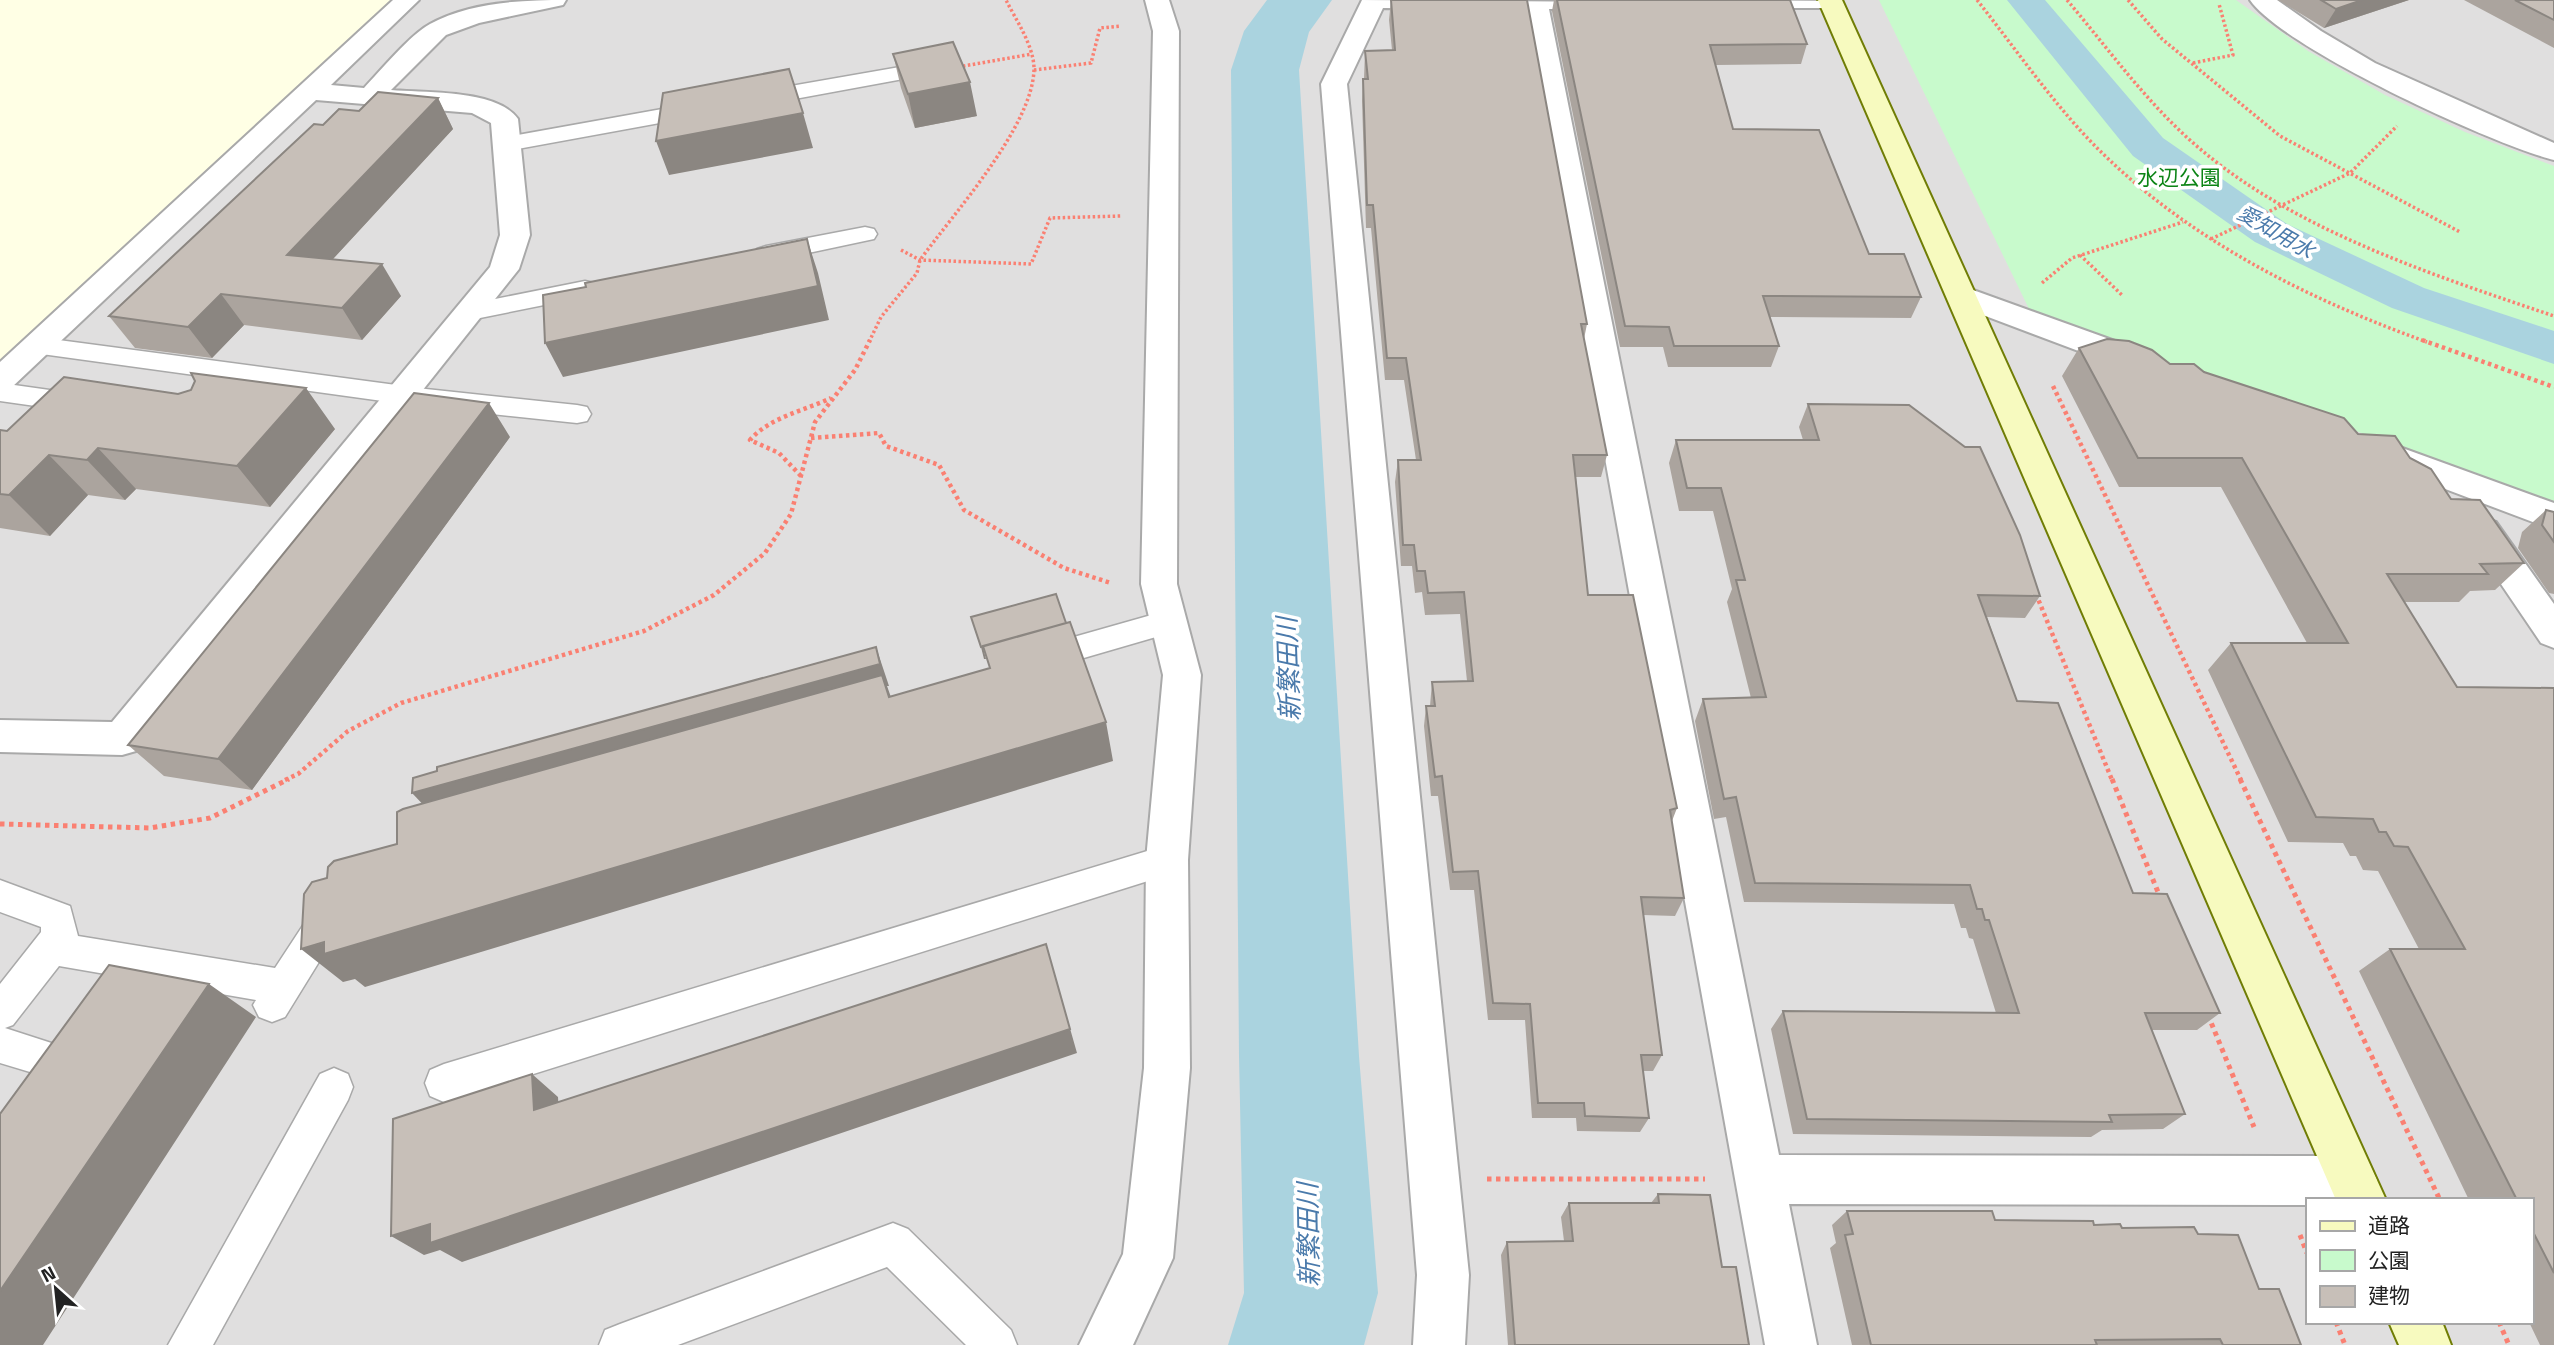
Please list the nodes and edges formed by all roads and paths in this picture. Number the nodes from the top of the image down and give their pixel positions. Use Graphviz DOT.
graph roads {
  1 [pos="407,0"];
  2 [pos="554,0"];
  3 [pos="1006,0"];
  4 [pos="1977,0"];
  5 [pos="2067,0"];
  6 [pos="2128,0"];
  7 [pos="2218,0"];
  8 [pos="2262,0"];
  9 [pos="1707,1"];
  10 [pos="1830,1"];
  11 [pos="1535,2"];
  12 [pos="1641,2"];
  13 [pos="1160,11"];
  14 [pos="1032,54"];
  15 [pos="2192,63"];
  16 [pos="917,70"];
  17 [pos="1034,70"];
  18 [pos="309,91"];
  19 [pos="360,106"];
  20 [pos="2402,121"];
  21 [pos="506,144"];
  22 [pos="2554,152"];
  23 [pos="2350,173"];
  24 [pos="2285,205"];
  25 [pos="1164,214"];
  26 [pos="2183,222"];
  27 [pos="2460,232"];
  28 [pos="865,234"];
  29 [pos="2211,239"];
  30 [pos="2080,255"];
  31 [pos="743,258"];
  32 [pos="920,260"];
  33 [pos="608,285"];
  34 [pos="2122,295"];
  35 [pos="1962,296"];
  36 [pos="470,312"];
  37 [pos="2020,316"];
  38 [pos="2554,316"];
  39 [pos="36,346"];
  40 [pos="2175,375"];
  41 [pos="0,380"];
  42 [pos="2554,387"];
  43 [pos="0,392"];
  44 [pos="402,394"];
  45 [pos="835,396"];
  46 [pos="106,407"];
  47 [pos="577,414"];
  48 [pos="811,438"];
  49 [pos="2356,443"];
  50 [pos="802,477"];
  51 [pos="2446,477"];
  52 [pos="2554,517"];
  53 [pos="2031,581"];
  54 [pos="1159,584"];
  55 [pos="1169,622"];
  56 [pos="2554,633"];
  57 [pos="1007,668"];
  58 [pos="0,736"];
  59 [pos="0,824"];
  60 [pos="1167,860"];
  61 [pos="346,895"];
  62 [pos="0,896"];
  63 [pos="2163,904"];
  64 [pos="50,948"];
  65 [pos="2205,1007"];
  66 [pos="0,1013"];
  67 [pos="0,1045"];
  68 [pos="60,1063"];
  69 [pos="444,1083"];
  70 [pos="334,1087"];
  71 [pos="1434,1178"];
  72 [pos="1759,1179"];
  73 [pos="2276,1180"];
  74 [pos="2356,1191"];
  75 [pos="2439,1198"];
  76 [pos="2306,1251"];
  77 [pos="2337,1324"];
  78 [pos="2416,1324"];
  79 [pos="2499,1324"];
  80 [pos="189,1345"];
  81 [pos="620,1345"];
  82 [pos="996,1345"];
  83 [pos="1105,1345"];
  84 [pos="1439,1345"];
  85 [pos="1791,1345"];
  86 [pos="2345,1345"];
  87 [pos="2425,1345"];
  88 [pos="2509,1345"];
  1 -- 18 [label="street"];
  2 -- 19 [label="street"];
  3 -- 14 [label="path"];
  4 -- 26 [label="path"];
  5 -- 24 [label="path"];
  6 -- 15 [label="path"];
  7 -- 15 [label="path"];
  8 -- 22 [label="street"];
  9 -- 10 [label="street"];
  10 -- 35 [label="street"];
  11 -- 12 [label="street"];
  11 -- 71 [label="street"];
  11 -- 72 [label="street"];
  13 -- 17 [label="path"];
  13 -- 25 [label="street"];
  14 -- 16 [label="path"];
  14 -- 17 [label="path"];
  15 -- 23 [label="path"];
  16 -- 21 [label="lane"];
  17 -- 32 [label="path"];
  18 -- 19 [label="street"];
  18 -- 39 [label="street"];
  19 -- 21 [label="street"];
  20 -- 23 [label="path"];
  21 -- 36 [label="street"];
  23 -- 24 [label="path"];
  23 -- 27 [label="path"];
  24 -- 29 [label="path"];
  24 -- 38 [label="path"];
  25 -- 32 [label="path"];
  25 -- 54 [label="street"];
  26 -- 29 [label="path"];
  26 -- 30 [label="path"];
  28 -- 31 [label="lane"];
  28 -- 32 [label="path"];
  29 -- 42 [label="path"];
  30 -- 34 [label="path"];
  30 -- 37 [label="path"];
  32 -- 45 [label="path"];
  33 -- 36 [label="lane"];
  35 -- 37 [label="street"];
  35 -- 74 [label="street"];
  36 -- 44 [label="street"];
  37 -- 40 [label="street"];
  37 -- 75 [label="path"];
  39 -- 41 [label="street"];
  39 -- 44 [label="lane"];
  43 -- 46 [label="lane"];
  44 -- 47 [label="lane"];
  44 -- 58 [label="street"];
  45 -- 48 [label="path"];
  45 -- 50 [label="path"];
  48 -- 50 [label="path"];
  48 -- 54 [label="path"];
  49 -- 51 [label="street"];
  50 -- 59 [label="path"];
  51 -- 52 [label="street"];
  51 -- 56 [label="street"];
  53 -- 63 [label="path"];
  54 -- 55 [label="street"];
  55 -- 57 [label="lane"];
  55 -- 60 [label="street"];
  60 -- 69 [label="lane"];
  60 -- 83 [label="street"];
  61 -- 64 [label="lane"];
  62 -- 64 [label="lane"];
  64 -- 66 [label="lane"];
  65 -- 73 [label="path"];
  67 -- 68 [label="lane"];
  70 -- 80 [label="lane"];
  71 -- 72 [label="path"];
  71 -- 84 [label="street"];
  72 -- 73 [label="street"];
  72 -- 85 [label="street"];
  73 -- 74 [label="street"];
  73 -- 76 [label="path"];
  77 -- 86 [label="path"];
  78 -- 87 [label="street"];
  79 -- 88 [label="path"];
  81 -- 82 [label="lane"];
}
